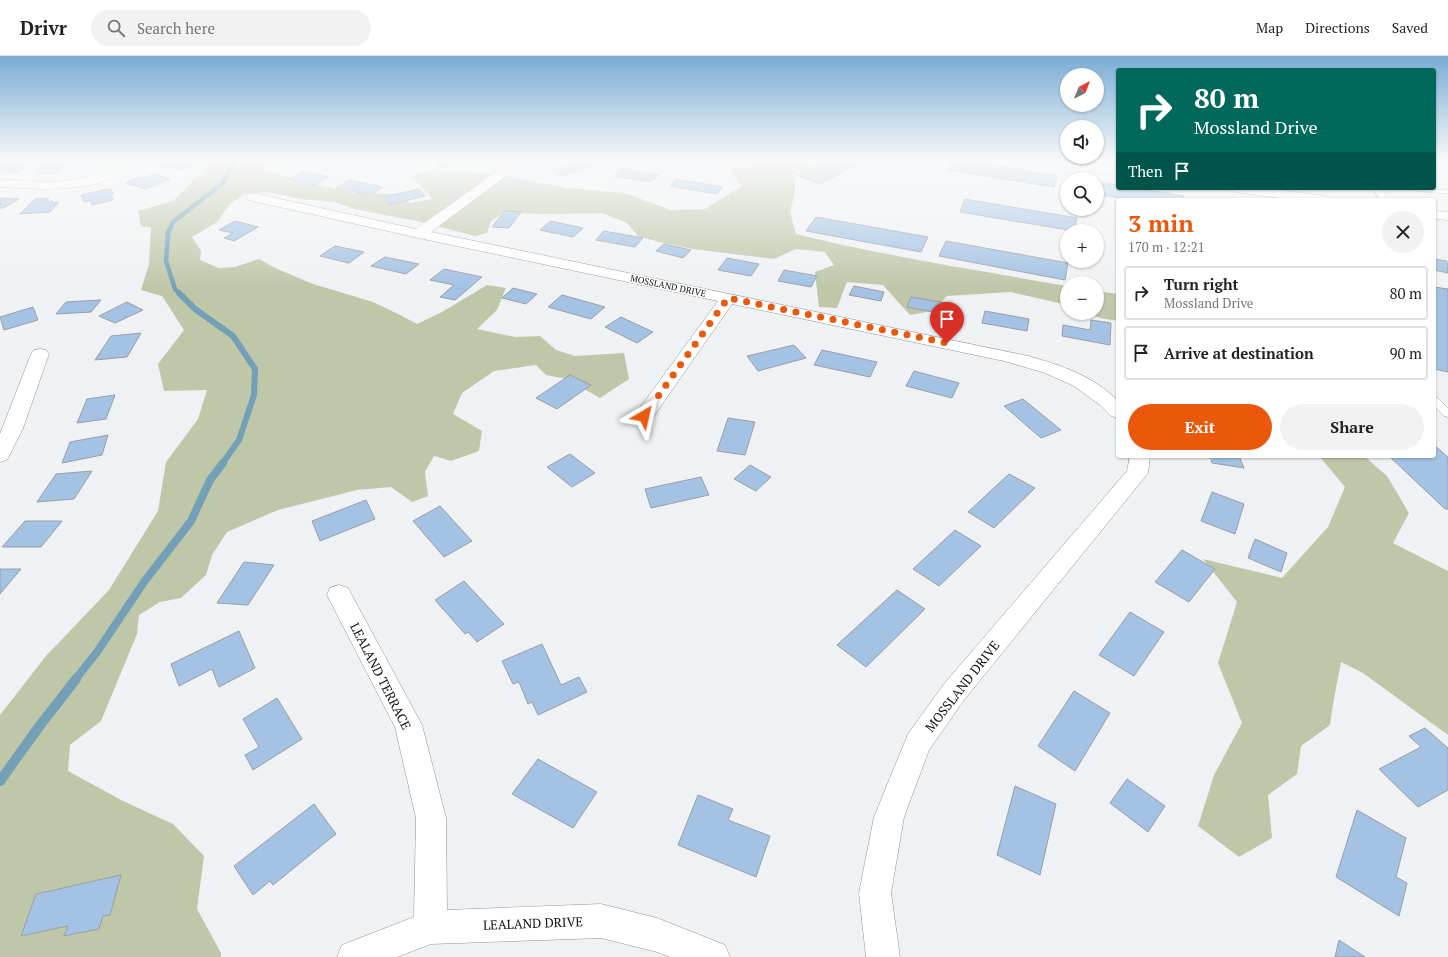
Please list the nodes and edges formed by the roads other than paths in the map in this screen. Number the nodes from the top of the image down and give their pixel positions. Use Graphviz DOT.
graph roads {
  1 [pos="280,203"];
  2 [pos="462,203"];
  3 [pos="1436,214"];
  4 [pos="1448,216"];
  5 [pos="419,234"];
  6 [pos="728,298"];
  7 [pos="40,354"];
  8 [pos="1436,402"];
  9 [pos="1116,410"];
  10 [pos="1448,414"];
  11 [pos="644,416"];
  12 [pos="0,455"];
  13 [pos="1140,458"];
  14 [pos="339,595"];
  15 [pos="431,926"];
  16 [pos="354,957"];
  17 [pos="713,957"];
  18 [pos="883,957"];
  1 -- 5 [label="street, MOSSLAND DRIVE"];
  2 -- 5 [label="street"];
  3 -- 4 [label="street"];
  5 -- 6 [label="street, MOSSLAND DRIVE"];
  6 -- 9 [label="street, MOSSLAND DRIVE"];
  6 -- 11 [label="street"];
  7 -- 12 [label="street"];
  8 -- 10 [label="lane"];
  13 -- 18 [label="street, MOSSLAND DRIVE"];
  14 -- 15 [label="street, LEALAND TERRACE"];
  15 -- 16 [label="street, LEALAND DRIVE"];
  15 -- 17 [label="street, LEALAND DRIVE"];
}
